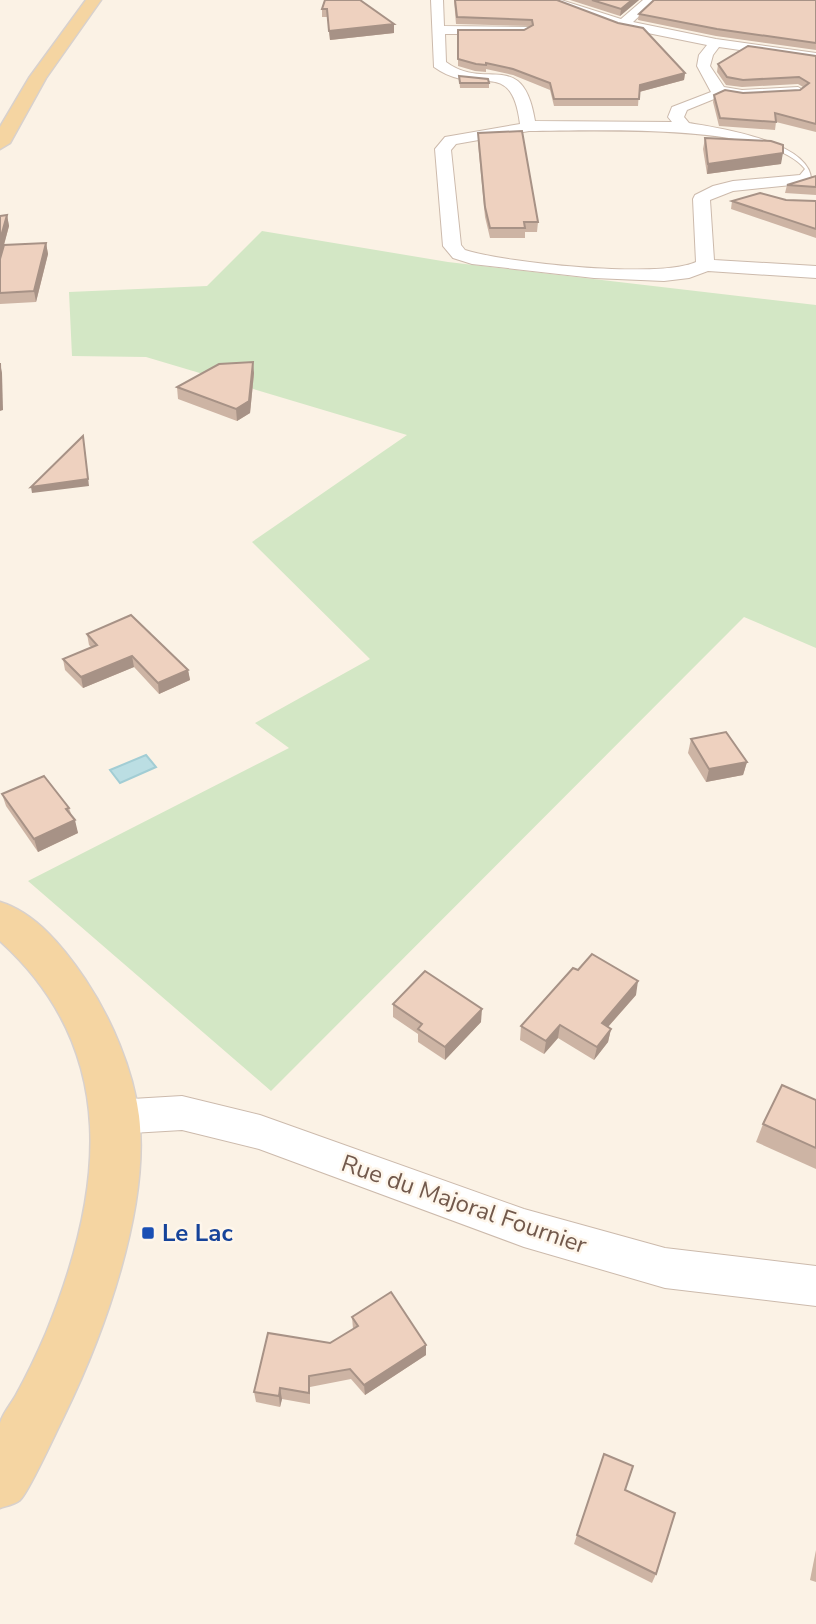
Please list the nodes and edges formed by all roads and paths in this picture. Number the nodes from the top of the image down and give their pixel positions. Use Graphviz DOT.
graph roads {
  1 [pos="94,0"];
  2 [pos="437,0"];
  3 [pos="549,0"];
  4 [pos="650,0"];
  5 [pos="622,24"];
  6 [pos="439,30"];
  7 [pos="524,30"];
  8 [pos="716,43"];
  9 [pos="816,57"];
  10 [pos="718,90"];
  11 [pos="797,91"];
  12 [pos="528,126"];
  13 [pos="684,127"];
  14 [pos="0,143"];
  15 [pos="735,186"];
  16 [pos="772,197"];
  17 [pos="705,265"];
  18 [pos="816,272"];
  19 [pos="0,918"];
  20 [pos="115,1117"];
  21 [pos="816,1286"];
  22 [pos="0,1479"];
  1 -- 14 [label="main road"];
  2 -- 6 [label="street"];
  3 -- 5 [label="street"];
  4 -- 5 [label="street"];
  5 -- 8 [label="street"];
  6 -- 7 [label="street"];
  6 -- 12 [label="street"];
  8 -- 9 [label="street"];
  8 -- 10 [label="street"];
  10 -- 11 [label="street"];
  10 -- 13 [label="street"];
  12 -- 13 [label="street"];
  12 -- 17 [label="street"];
  13 -- 15 [label="street"];
  15 -- 16 [label="street"];
  15 -- 17 [label="street"];
  17 -- 18 [label="street"];
  19 -- 20 [label="main road"];
  20 -- 21 [label="street, Rue du Majoral Fournier"];
  20 -- 22 [label="main road"];
}
